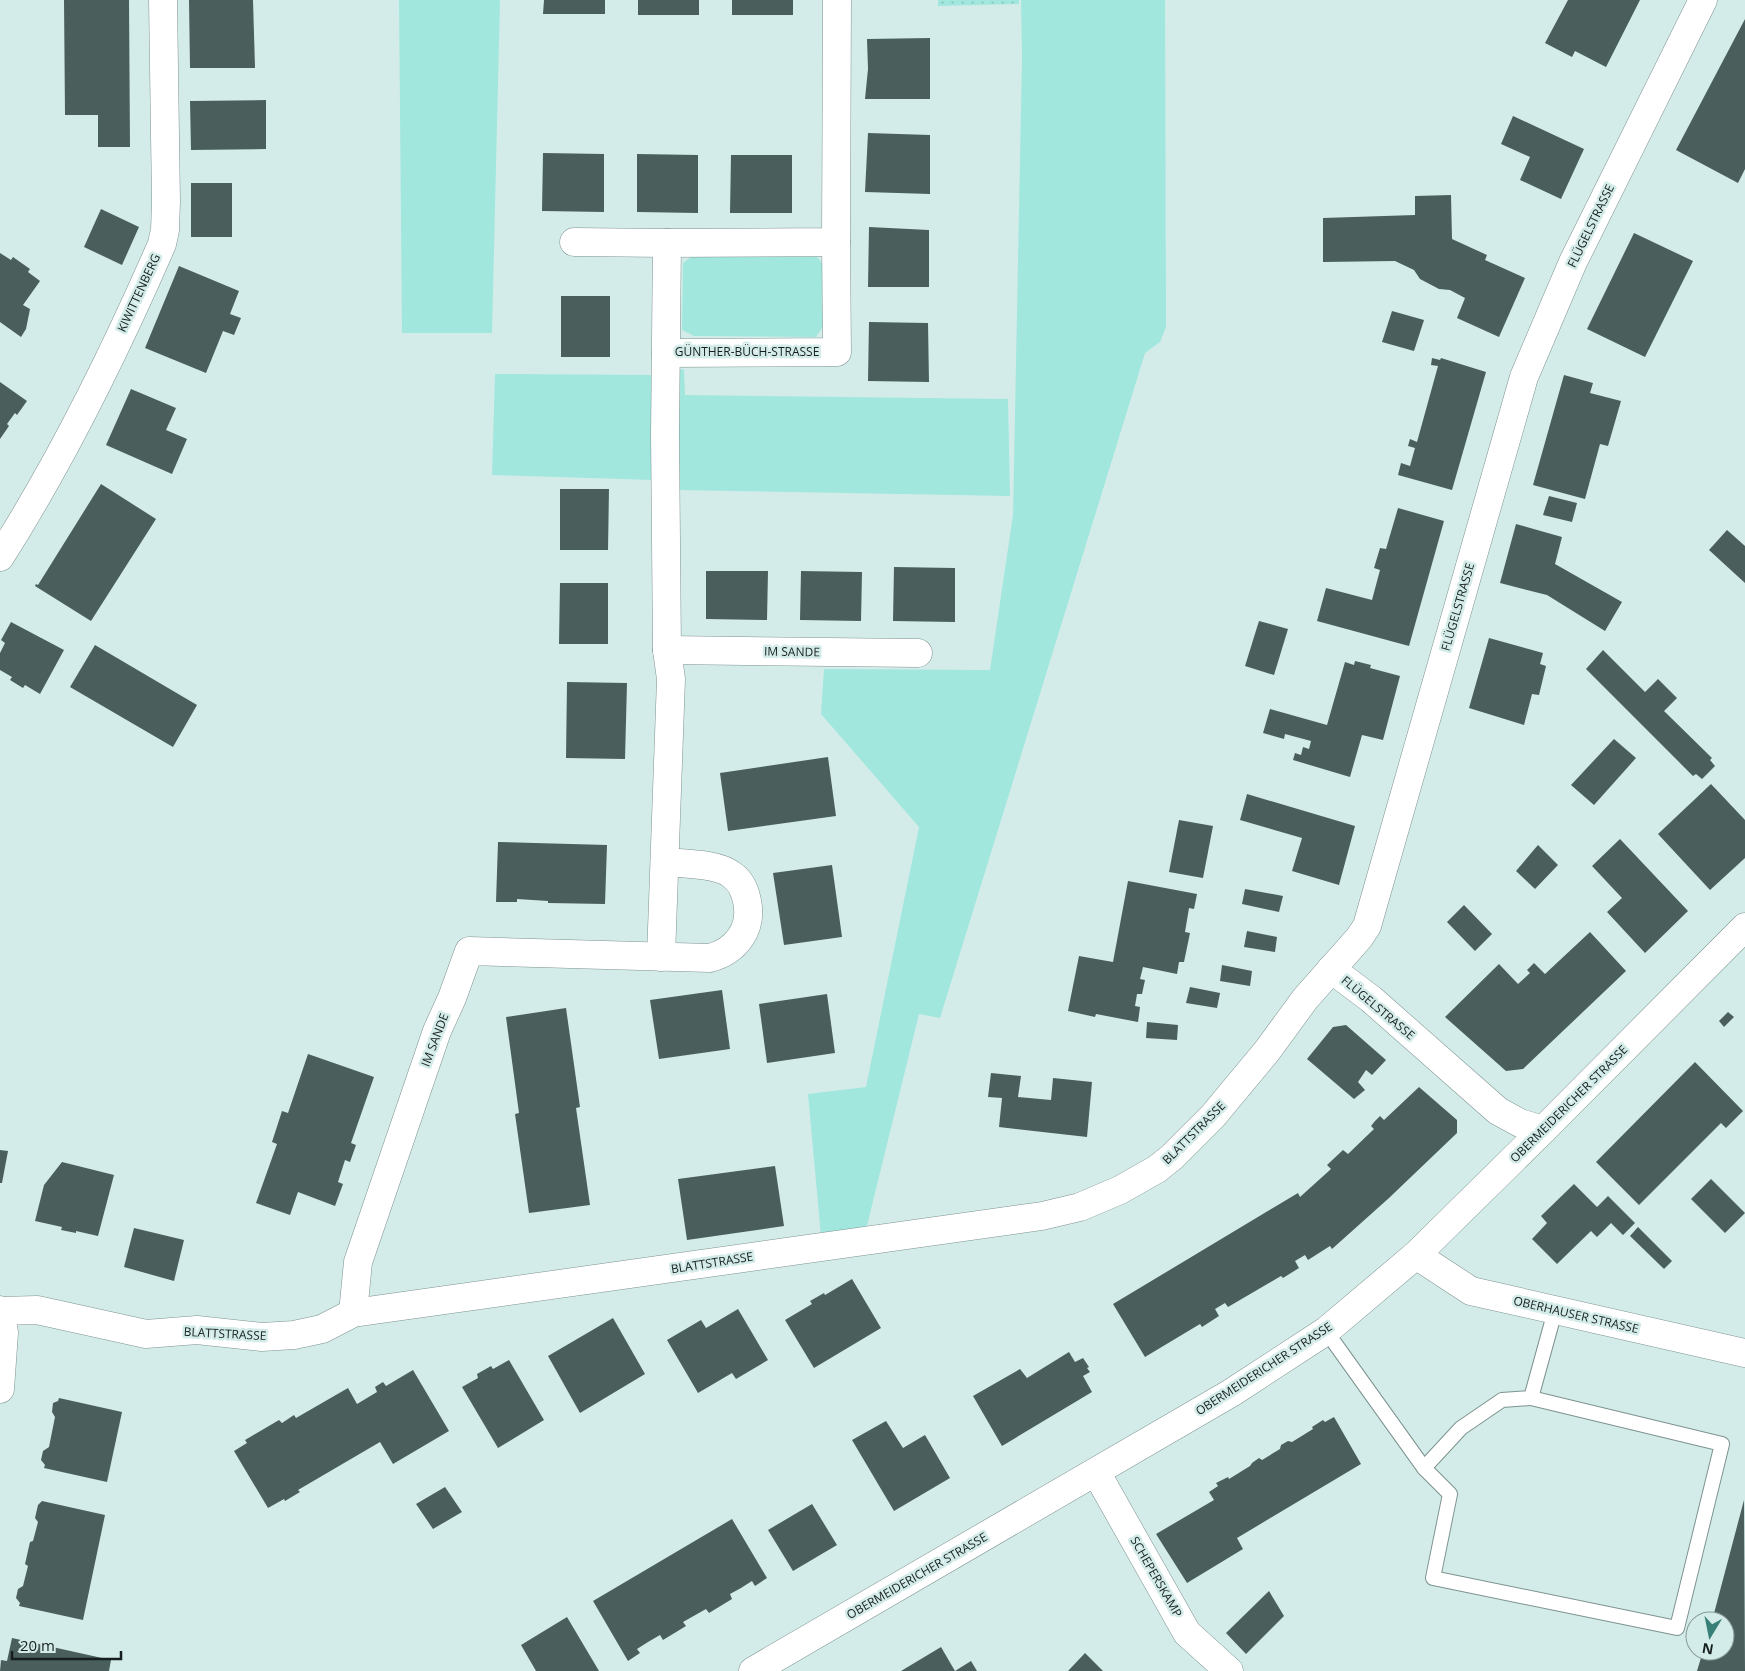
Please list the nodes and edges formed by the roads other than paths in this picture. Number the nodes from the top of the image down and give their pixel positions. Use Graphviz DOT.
graph roads {
  1 [pos="163,0"];
  2 [pos="837,0"];
  3 [pos="1703,0"];
  4 [pos="574,242"];
  5 [pos="836,242"];
  6 [pos="667,243"];
  7 [pos="666,352"];
  8 [pos="0,557"];
  9 [pos="667,650"];
  10 [pos="918,653"];
  11 [pos="665,862"];
  12 [pos="1745,927"];
  13 [pos="661,956"];
  14 [pos="1330,969"];
  15 [pos="1543,1130"];
  16 [pos="1416,1255"];
  17 [pos="0,1311"];
  18 [pos="1554,1311"];
  19 [pos="353,1313"];
  20 [pos="1326,1331"];
  21 [pos="1745,1353"];
  22 [pos="0,1389"];
  23 [pos="1531,1398"];
  24 [pos="1424,1468"];
  25 [pos="1096,1472"];
  26 [pos="753,1671"];
  27 [pos="1229,1671"];
  1 -- 8 [label="street, KIWITTENBERG"];
  2 -- 5 [label="street, GÜNTHER-BÜCH-STRASSE"];
  3 -- 14 [label="street, FLÜGELSTRASSE"];
  4 -- 6 [label="street"];
  5 -- 6 [label="street"];
  5 -- 7 [label="street, GÜNTHER-BÜCH-STRASSE"];
  6 -- 7 [label="street, GÜNTHER-BÜCH-STRASSE"];
  7 -- 9 [label="street, GÜNTHER-BÜCH-STRASSE"];
  9 -- 10 [label="street, IM SANDE"];
  9 -- 11 [label="street"];
  11 -- 13 [label="street"];
  11 -- 13 [label="street, IM SANDE"];
  12 -- 15 [label="street, OBERMEIDERICHER STRASSE"];
  13 -- 19 [label="street, IM SANDE"];
  14 -- 15 [label="street, FLÜGELSTRASSE"];
  14 -- 19 [label="street, BLATTSTRASSE"];
  15 -- 16 [label="street, OBERMEIDERICHER STRASSE"];
  16 -- 18 [label="street, OBERHAUSER STRASSE"];
  16 -- 20 [label="street, OBERMEIDERICHER STRASSE"];
  17 -- 19 [label="street, BLATTSTRASSE"];
  17 -- 22 [label="street"];
  18 -- 21 [label="street, OBERHAUSER STRASSE"];
  18 -- 23 [label="lane"];
  20 -- 24 [label="lane"];
  20 -- 25 [label="street, OBERMEIDERICHER STRASSE"];
  23 -- 24 [label="lane"];
  23 -- 24 [label="lane"];
  25 -- 26 [label="street, OBERMEIDERICHER STRASSE"];
  25 -- 27 [label="street, SCHEPERSKAMP"];
}
